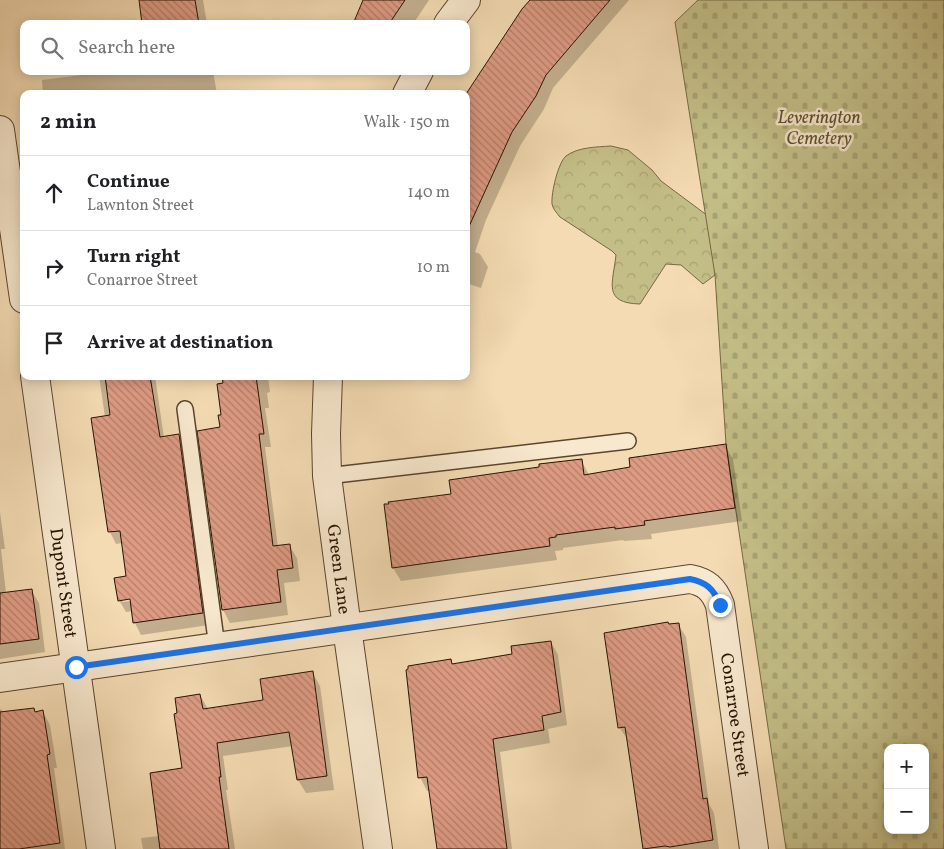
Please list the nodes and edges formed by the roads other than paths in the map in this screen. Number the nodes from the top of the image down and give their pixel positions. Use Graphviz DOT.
graph roads {
  1 [pos="466,0"];
  2 [pos="451,20"];
  3 [pos="417,75"];
  4 [pos="409,90"];
  5 [pos="0,130"];
  6 [pos="20,271"];
  7 [pos="36,380"];
  8 [pos="328,380"];
  9 [pos="185,409"];
  10 [pos="628,441"];
  11 [pos="327,476"];
  12 [pos="347,628"];
  13 [pos="217,647"];
  14 [pos="76,667"];
  15 [pos="0,678"];
  16 [pos="102,849"];
  17 [pos="378,849"];
  18 [pos="754,849"];
  1 -- 2 [label="street"];
  3 -- 4 [label="street"];
  5 -- 6 [label="street"];
  7 -- 14 [label="street, Dupont Street"];
  8 -- 11 [label="street, Green Lane"];
  9 -- 13 [label="lane"];
  10 -- 11 [label="lane"];
  11 -- 12 [label="street, Green Lane"];
  12 -- 13 [label="street"];
  12 -- 17 [label="street, Green Lane"];
  12 -- 18 [label="street, Conarroe Street"];
  13 -- 14 [label="street"];
  14 -- 15 [label="street"];
  14 -- 16 [label="street, Dupont Street"];
}
